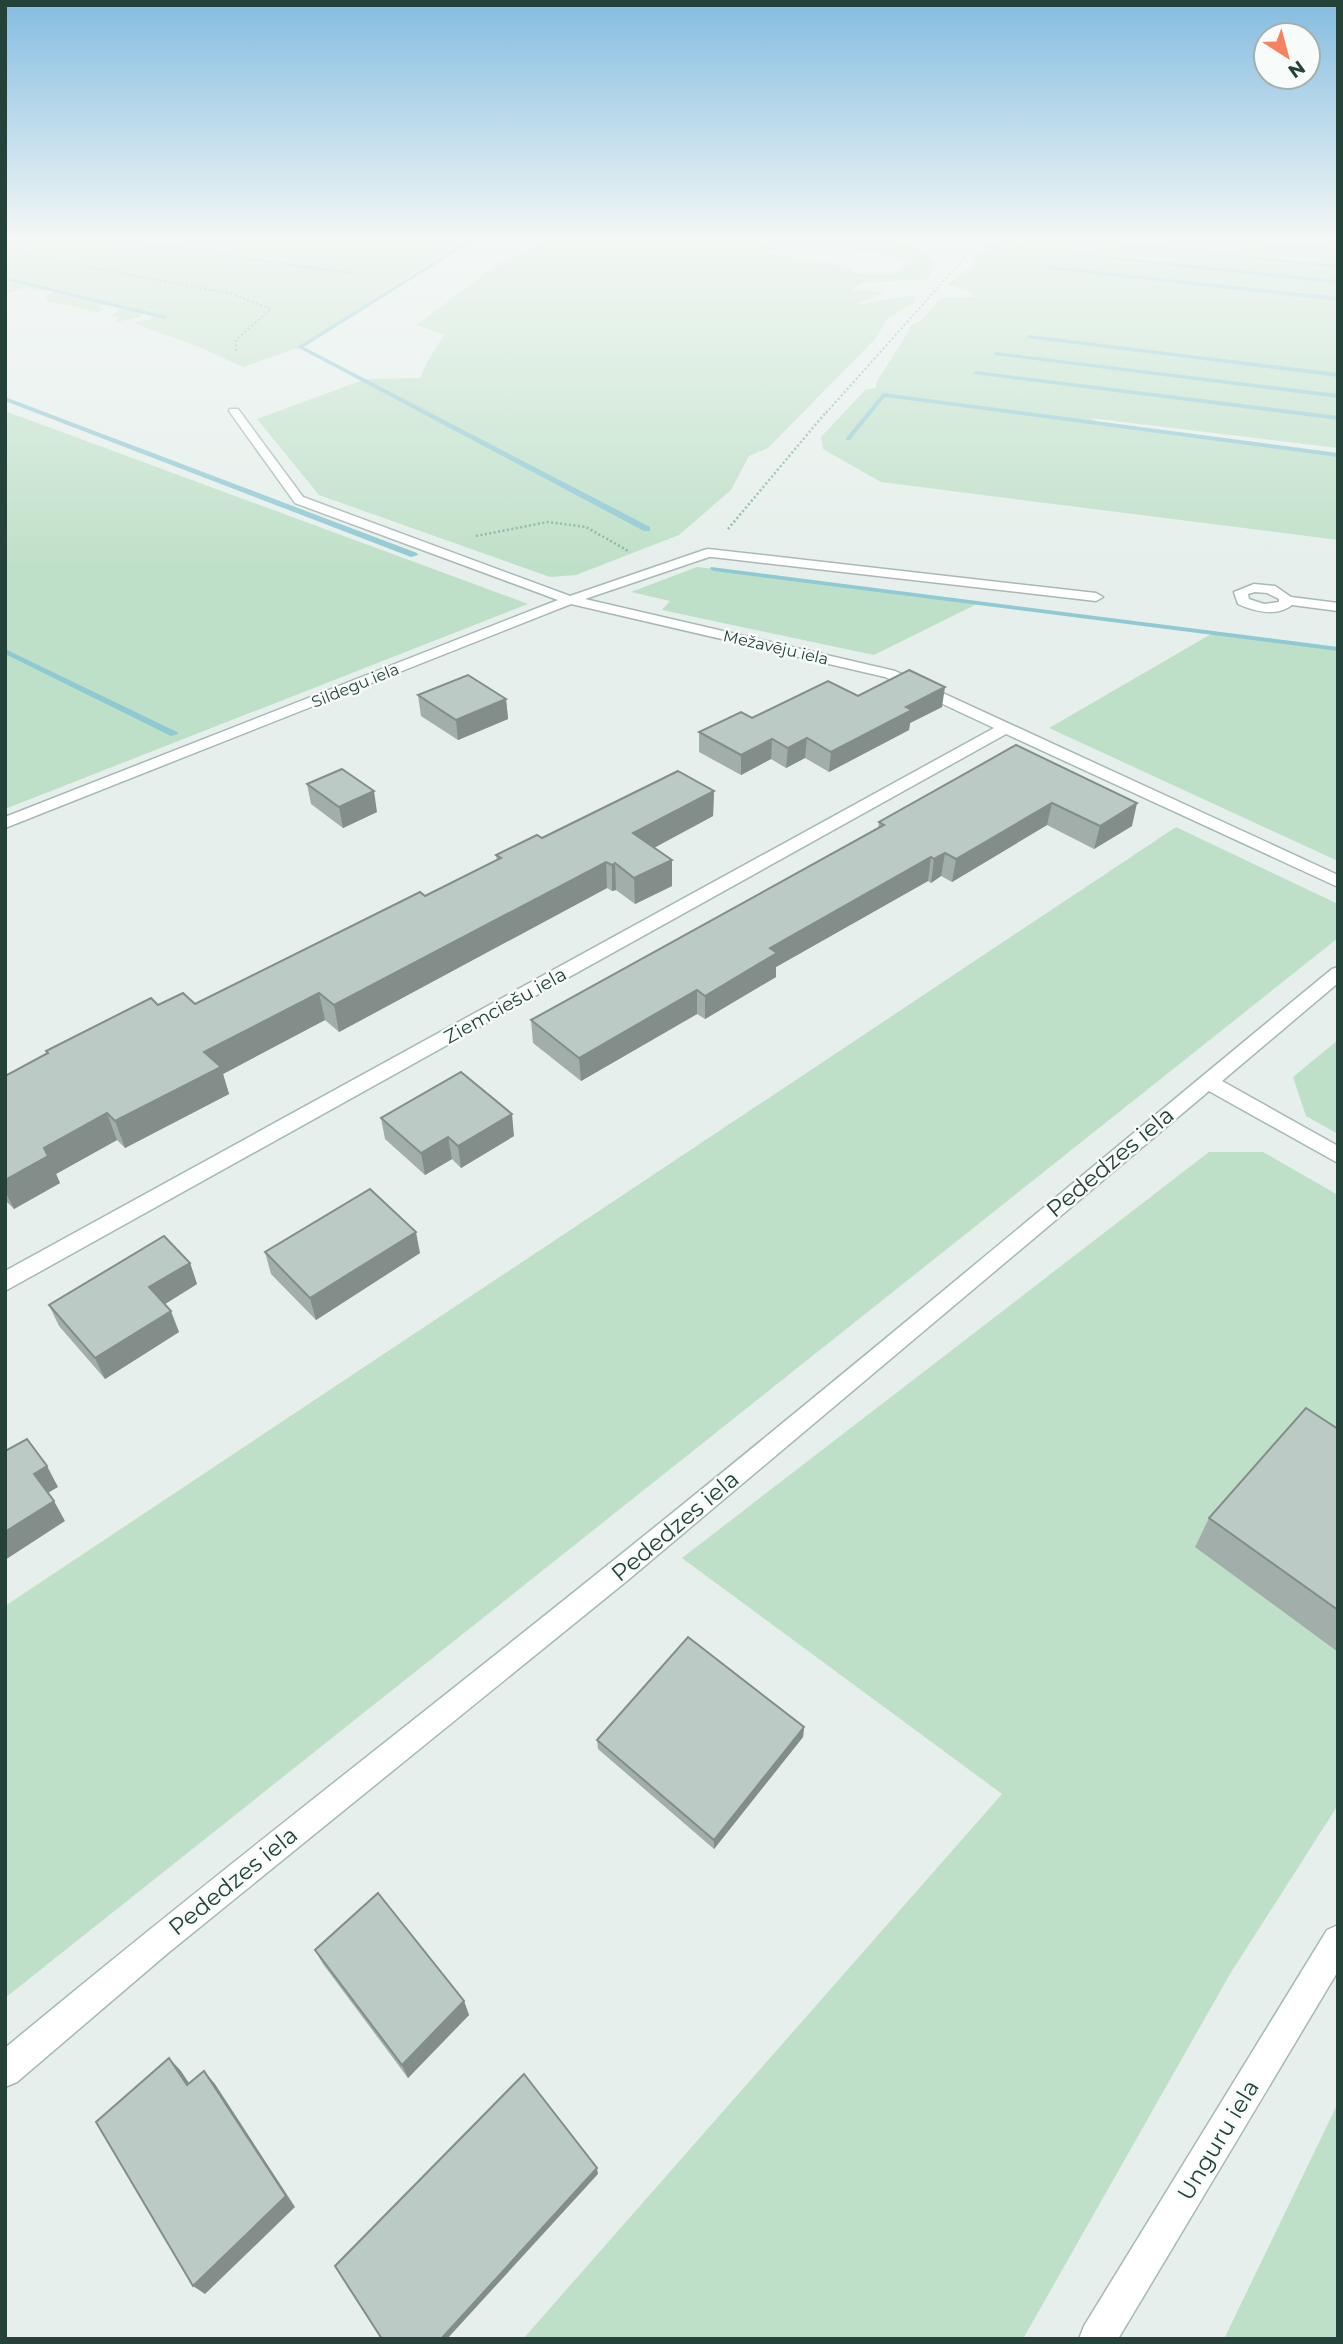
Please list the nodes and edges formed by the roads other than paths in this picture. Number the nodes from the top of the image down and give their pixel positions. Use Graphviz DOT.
graph roads {
  1 [pos="234,411"];
  2 [pos="1096,597"];
  3 [pos="570,600"];
  4 [pos="1287,600"];
  5 [pos="1338,607"];
  6 [pos="1005,727"];
  7 [pos="5,823"];
  8 [pos="1338,881"];
  9 [pos="1338,973"];
  10 [pos="1207,1082"];
  11 [pos="1338,1156"];
  12 [pos="5,1282"];
  13 [pos="1338,1941"];
  14 [pos="5,2070"];
  15 [pos="1097,2339"];
  1 -- 3 [label="street, Mežavēju iela"];
  2 -- 3 [label="street, Sildegu iela"];
  3 -- 6 [label="street, Mežavēju iela"];
  3 -- 7 [label="street, Sildegu iela"];
  4 -- 5 [label="street"];
  6 -- 8 [label="street, Mežavēju iela"];
  6 -- 12 [label="street, Ziemciešu iela"];
  9 -- 10 [label="street, Pededzes iela"];
  10 -- 11 [label="street"];
  10 -- 14 [label="street, Pededzes iela"];
  13 -- 15 [label="street, Unguru iela"];
}
